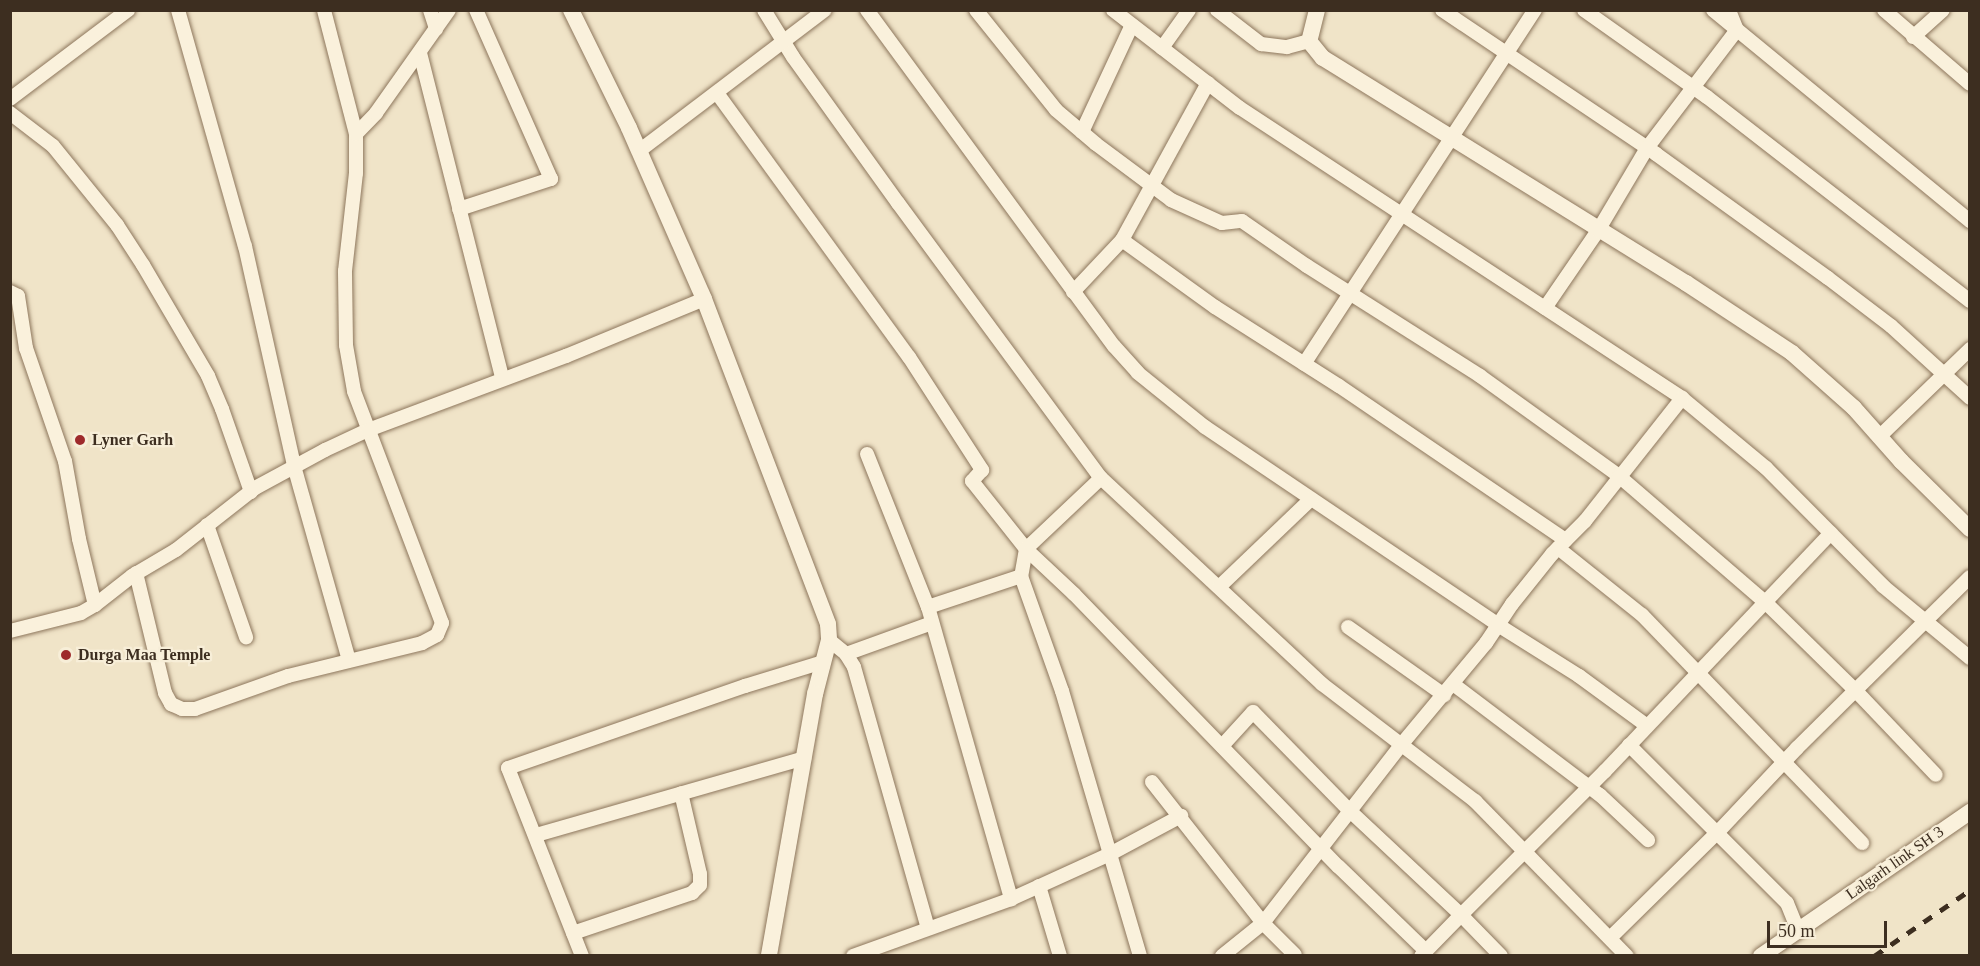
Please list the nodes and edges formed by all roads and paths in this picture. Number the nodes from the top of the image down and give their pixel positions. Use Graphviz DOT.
graph roads {
  1 [pos="128,10"];
  2 [pos="178,10"];
  3 [pos="324,10"];
  4 [pos="430,10"];
  5 [pos="449,10"];
  6 [pos="476,10"];
  7 [pos="571,10"];
  8 [pos="764,10"];
  9 [pos="825,10"];
  10 [pos="867,10"];
  11 [pos="976,10"];
  12 [pos="1113,10"];
  13 [pos="1189,10"];
  14 [pos="1217,10"];
  15 [pos="1317,10"];
  16 [pos="1442,10"];
  17 [pos="1535,10"];
  18 [pos="1584,10"];
  19 [pos="1713,10"];
  20 [pos="1730,10"];
  21 [pos="1884,10"];
  22 [pos="1943,10"];
  23 [pos="1132,25"];
  24 [pos="436,29"];
  25 [pos="1737,30"];
  26 [pos="1913,37"];
  27 [pos="1309,41"];
  28 [pos="784,42"];
  29 [pos="1162,48"];
  30 [pos="1506,52"];
  31 [pos="420,53"];
  32 [pos="1208,83"];
  33 [pos="1970,84"];
  34 [pos="1692,86"];
  35 [pos="717,93"];
  36 [pos="10,99"];
  37 [pos="10,113"];
  38 [pos="1082,132"];
  39 [pos="356,134"];
  40 [pos="1452,136"];
  41 [pos="1647,148"];
  42 [pos="639,151"];
  43 [pos="1152,185"];
  44 [pos="459,209"];
  45 [pos="1402,215"];
  46 [pos="1970,221"];
  47 [pos="1599,229"];
  48 [pos="1122,240"];
  49 [pos="10,292"];
  50 [pos="1073,292"];
  51 [pos="1349,292"];
  52 [pos="704,299"];
  53 [pos="1970,302"];
  54 [pos="1545,308"];
  55 [pos="1970,349"];
  56 [pos="1304,364"];
  57 [pos="1945,374"];
  58 [pos="502,378"];
  59 [pos="1682,398"];
  60 [pos="1970,398"];
  61 [pos="368,430"];
  62 [pos="1879,437"];
  63 [pos="867,454"];
  64 [pos="294,466"];
  65 [pos="1619,476"];
  66 [pos="1101,478"];
  67 [pos="250,492"];
  68 [pos="1311,499"];
  69 [pos="207,525"];
  70 [pos="1970,529"];
  71 [pos="1831,533"];
  72 [pos="1562,544"];
  73 [pos="1026,549"];
  74 [pos="136,573"];
  75 [pos="1021,576"];
  76 [pos="1970,578"];
  77 [pos="1219,587"];
  78 [pos="1764,601"];
  79 [pos="95,605"];
  80 [pos="928,607"];
  81 [pos="1925,620"];
  82 [pos="932,622"];
  83 [pos="1497,625"];
  84 [pos="1348,627"];
  85 [pos="10,631"];
  86 [pos="246,637"];
  87 [pos="829,640"];
  88 [pos="846,654"];
  89 [pos="1970,658"];
  90 [pos="349,660"];
  91 [pos="823,662"];
  92 [pos="1698,672"];
  93 [pos="1449,689"];
  94 [pos="1855,690"];
  95 [pos="1647,726"];
  96 [pos="1401,745"];
  97 [pos="1629,745"];
  98 [pos="1221,746"];
  99 [pos="804,758"];
  100 [pos="1784,762"];
  101 [pos="1936,775"];
  102 [pos="1152,782"];
  103 [pos="1589,787"];
  104 [pos="681,794"];
  105 [pos="1350,811"];
  106 [pos="1970,812"];
  107 [pos="1181,816"];
  108 [pos="1717,833"];
  109 [pos="536,835"];
  110 [pos="1648,840"];
  111 [pos="1862,843"];
  112 [pos="1322,849"];
  113 [pos="1526,850"];
  114 [pos="1110,854"];
  115 [pos="1039,886"];
  116 [pos="1011,899"];
  117 [pos="1461,915"];
  118 [pos="1263,923"];
  119 [pos="928,928"];
  120 [pos="1798,930"];
  121 [pos="573,933"];
  122 [pos="1610,938"];
  123 [pos="1424,953"];
  124 [pos="1223,955"];
  125 [pos="1295,955"];
  126 [pos="582,956"];
  127 [pos="769,956"];
  128 [pos="853,956"];
  129 [pos="1060,956"];
  130 [pos="1140,956"];
  131 [pos="1500,956"];
  132 [pos="1627,956"];
  133 [pos="1761,956"];
  1 -- 36 [label="street"];
  2 -- 64 [label="street"];
  3 -- 39 [label="street"];
  4 -- 24 [label="street"];
  5 -- 24 [label="street"];
  6 -- 44 [label="street"];
  7 -- 42 [label="street"];
  8 -- 28 [label="street"];
  9 -- 28 [label="street"];
  10 -- 50 [label="street"];
  11 -- 38 [label="street"];
  12 -- 23 [label="street"];
  13 -- 29 [label="street"];
  14 -- 27 [label="street"];
  15 -- 27 [label="street"];
  16 -- 30 [label="street"];
  17 -- 30 [label="street"];
  18 -- 34 [label="street"];
  19 -- 25 [label="street"];
  20 -- 25 [label="street"];
  21 -- 26 [label="street"];
  22 -- 26 [label="street"];
  23 -- 29 [label="street"];
  23 -- 38 [label="street"];
  24 -- 31 [label="street"];
  25 -- 34 [label="street"];
  25 -- 46 [label="street"];
  26 -- 33 [label="street"];
  27 -- 40 [label="street"];
  28 -- 35 [label="street"];
  28 -- 66 [label="street"];
  29 -- 32 [label="street"];
  30 -- 40 [label="street"];
  30 -- 41 [label="street"];
  31 -- 39 [label="street"];
  31 -- 44 [label="street"];
  32 -- 43 [label="street"];
  32 -- 45 [label="street"];
  34 -- 41 [label="street"];
  34 -- 53 [label="street"];
  35 -- 42 [label="street"];
  35 -- 73 [label="street"];
  37 -- 67 [label="street"];
  38 -- 43 [label="street"];
  39 -- 61 [label="street"];
  40 -- 45 [label="street"];
  40 -- 47 [label="street"];
  41 -- 47 [label="street"];
  41 -- 57 [label="street"];
  42 -- 52 [label="street"];
  43 -- 48 [label="street"];
  43 -- 51 [label="street"];
  44 -- 58 [label="street"];
  45 -- 51 [label="street"];
  45 -- 54 [label="street"];
  47 -- 54 [label="street"];
  47 -- 62 [label="street"];
  48 -- 50 [label="street"];
  48 -- 56 [label="street"];
  49 -- 79 [label="street"];
  50 -- 68 [label="street"];
  51 -- 56 [label="street"];
  51 -- 65 [label="street"];
  52 -- 58 [label="street"];
  52 -- 87 [label="street"];
  54 -- 59 [label="street"];
  55 -- 57 [label="street"];
  56 -- 72 [label="street"];
  57 -- 60 [label="street"];
  57 -- 62 [label="street"];
  58 -- 61 [label="street"];
  59 -- 65 [label="street"];
  59 -- 71 [label="street"];
  61 -- 64 [label="street"];
  61 -- 90 [label="street"];
  62 -- 70 [label="street"];
  63 -- 80 [label="street"];
  64 -- 67 [label="street"];
  64 -- 90 [label="street"];
  65 -- 72 [label="street"];
  65 -- 78 [label="street"];
  66 -- 73 [label="street"];
  66 -- 77 [label="street"];
  67 -- 69 [label="street"];
  68 -- 77 [label="street"];
  68 -- 83 [label="street"];
  69 -- 74 [label="street"];
  69 -- 86 [label="street"];
  71 -- 78 [label="street"];
  71 -- 81 [label="street"];
  72 -- 83 [label="street"];
  72 -- 92 [label="street"];
  73 -- 75 [label="street"];
  73 -- 98 [label="street"];
  74 -- 79 [label="street"];
  74 -- 90 [label="street"];
  75 -- 80 [label="street"];
  75 -- 114 [label="street"];
  76 -- 81 [label="street"];
  77 -- 96 [label="street"];
  78 -- 92 [label="street"];
  78 -- 94 [label="street"];
  79 -- 85 [label="street"];
  80 -- 82 [label="street"];
  81 -- 89 [label="street"];
  81 -- 94 [label="street"];
  82 -- 88 [label="street"];
  82 -- 116 [label="street"];
  83 -- 93 [label="street"];
  83 -- 95 [label="street"];
  84 -- 93 [label="street"];
  87 -- 88 [label="street"];
  87 -- 91 [label="street"];
  88 -- 119 [label="street"];
  91 -- 99 [label="street"];
  91 -- 109 [label="street"];
  92 -- 95 [label="street"];
  92 -- 100 [label="street"];
  93 -- 96 [label="street"];
  93 -- 103 [label="street"];
  94 -- 100 [label="street"];
  94 -- 101 [label="street"];
  95 -- 97 [label="street"];
  96 -- 105 [label="street"];
  96 -- 113 [label="street"];
  97 -- 103 [label="street"];
  97 -- 108 [label="street"];
  98 -- 105 [label="street"];
  98 -- 112 [label="street"];
  99 -- 104 [label="street"];
  99 -- 127 [label="street"];
  100 -- 108 [label="street"];
  100 -- 111 [label="street"];
  102 -- 107 [label="street"];
  103 -- 110 [label="street"];
  103 -- 113 [label="street"];
  104 -- 109 [label="street"];
  104 -- 121 [label="street"];
  105 -- 112 [label="street"];
  105 -- 117 [label="street"];
  106 -- 120 [label="street, Lalgarh link SH 3"];
  107 -- 114 [label="street"];
  107 -- 118 [label="street"];
  108 -- 120 [label="street"];
  108 -- 122 [label="street"];
  109 -- 121 [label="street"];
  112 -- 118 [label="street"];
  112 -- 123 [label="street"];
  113 -- 117 [label="street"];
  113 -- 122 [label="street"];
  114 -- 115 [label="street"];
  114 -- 130 [label="street"];
  115 -- 116 [label="street"];
  115 -- 129 [label="street"];
  116 -- 119 [label="street"];
  117 -- 123 [label="street"];
  117 -- 131 [label="street"];
  118 -- 124 [label="street"];
  118 -- 125 [label="street"];
  119 -- 128 [label="street"];
  120 -- 133 [label="street, Lalgarh link SH 3"];
  121 -- 126 [label="street"];
  122 -- 132 [label="street"];
}
